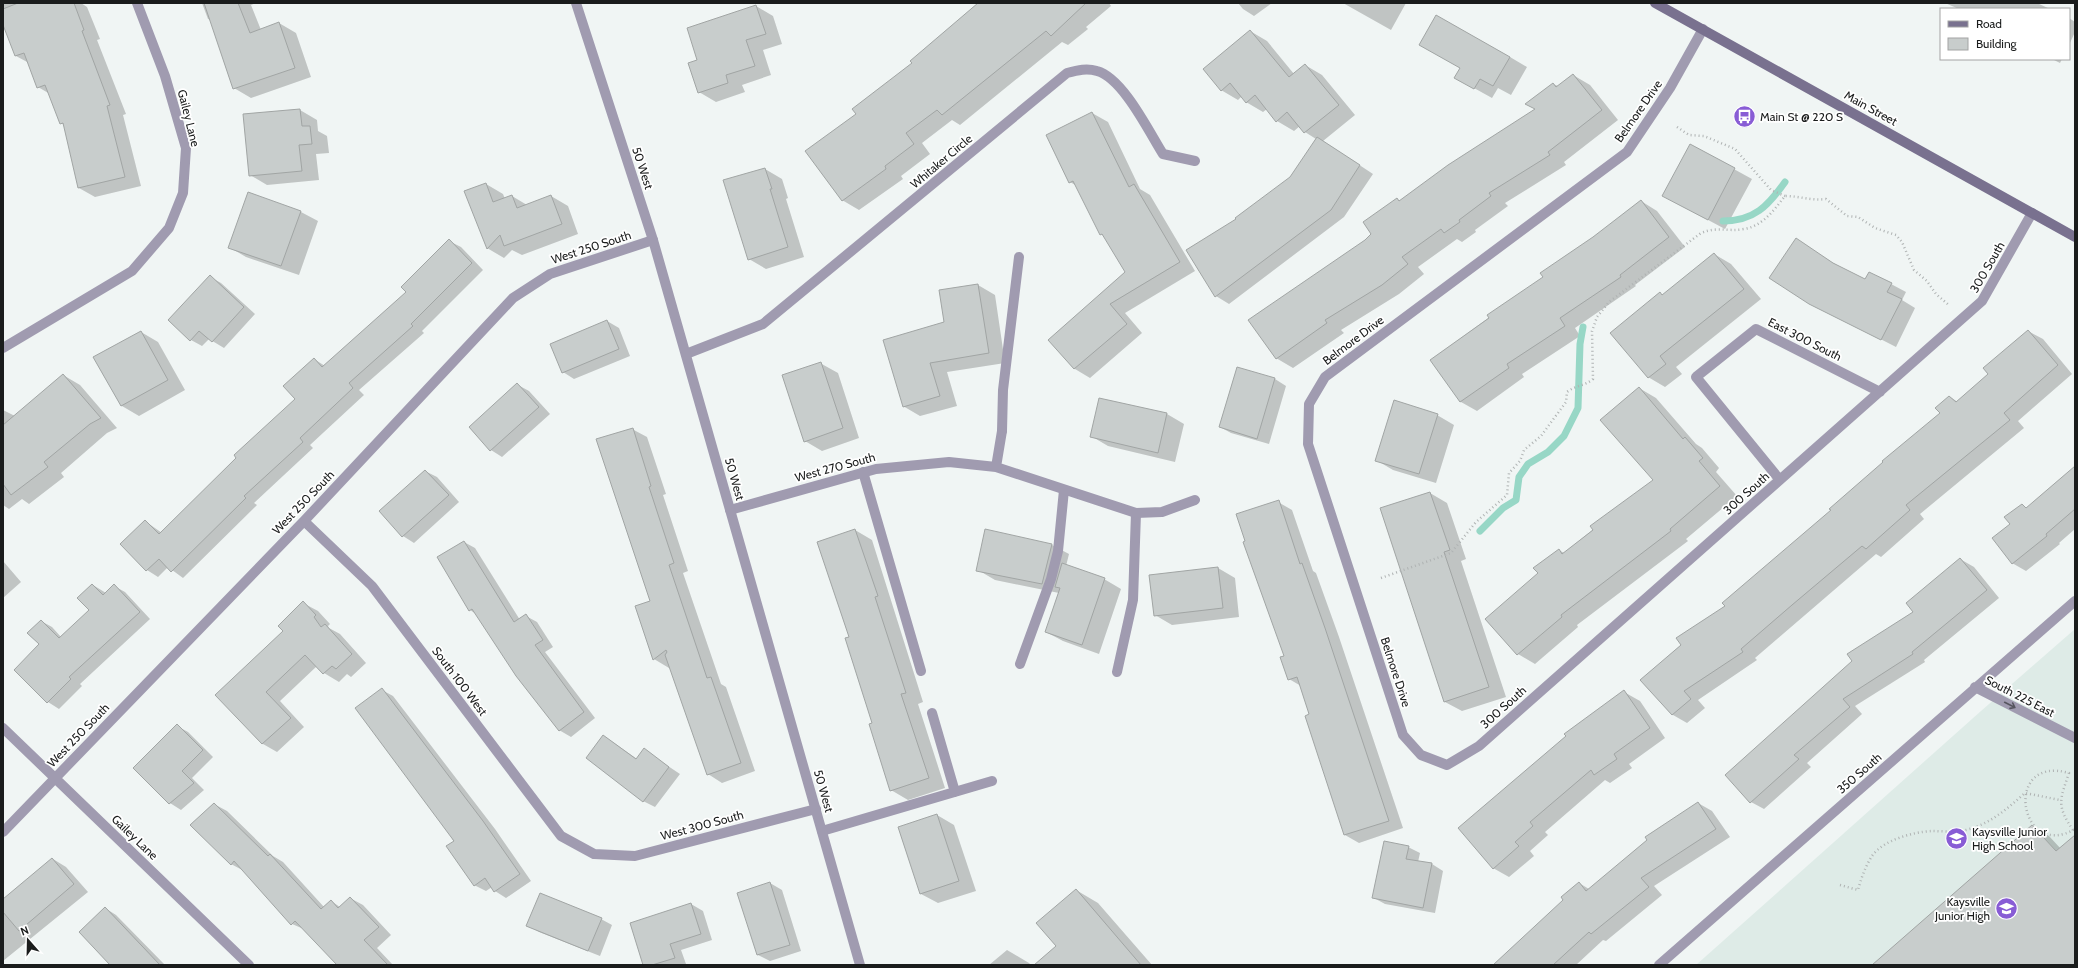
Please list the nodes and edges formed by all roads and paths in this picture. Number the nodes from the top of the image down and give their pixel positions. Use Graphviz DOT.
graph roads {
  1 [pos="137,3"];
  2 [pos="576,3"];
  3 [pos="1654,3"];
  4 [pos="1703,29"];
  5 [pos="1677,127"];
  6 [pos="1194,161"];
  7 [pos="1785,196"];
  8 [pos="2032,213"];
  9 [pos="2075,237"];
  10 [pos="653,240"];
  11 [pos="1019,257"];
  12 [pos="1952,308"];
  13 [pos="3,348"];
  14 [pos="686,354"];
  15 [pos="1880,392"];
  16 [pos="996,467"];
  17 [pos="863,472"];
  18 [pos="1780,480"];
  19 [pos="1064,490"];
  20 [pos="1195,500"];
  21 [pos="730,510"];
  22 [pos="1136,514"];
  23 [pos="304,521"];
  24 [pos="1382,578"];
  25 [pos="2075,601"];
  26 [pos="1020,664"];
  27 [pos="921,671"];
  28 [pos="1117,672"];
  29 [pos="1975,687"];
  30 [pos="932,713"];
  31 [pos="3,728"];
  32 [pos="2075,738"];
  33 [pos="1447,765"];
  34 [pos="54,777"];
  35 [pos="992,781"];
  36 [pos="955,792"];
  37 [pos="2025,793"];
  38 [pos="2060,800"];
  39 [pos="816,809"];
  40 [pos="2074,829"];
  41 [pos="822,831"];
  42 [pos="3,832"];
  43 [pos="594,854"];
  44 [pos="1840,886"];
  45 [pos="249,965"];
  46 [pos="860,965"];
  47 [pos="1659,965"];
  1 -- 13 [label="street, Gailey Lane"];
  2 -- 10 [label="street, 50 West"];
  3 -- 4 [label="main road, Main Street"];
  4 -- 8 [label="main road, Main Street"];
  4 -- 33 [label="street, Belmore Drive"];
  5 -- 7 [label="path"];
  6 -- 14 [label="street, Whitaker Circle"];
  7 -- 12 [label="path"];
  7 -- 24 [label="path"];
  8 -- 9 [label="main road, Main Street"];
  8 -- 15 [label="street, 300 South"];
  10 -- 14 [label="street, 50 West"];
  10 -- 23 [label="street, West 250 South"];
  11 -- 16 [label="street"];
  14 -- 21 [label="street, 50 West"];
  15 -- 18 [label="street, 300 South"];
  15 -- 18 [label="street, East 300 South"];
  16 -- 17 [label="street, West 270 South"];
  16 -- 19 [label="street, West 270 South"];
  17 -- 21 [label="street, West 270 South"];
  17 -- 27 [label="street"];
  18 -- 33 [label="street, 300 South"];
  19 -- 22 [label="street, West 270 South"];
  19 -- 26 [label="street"];
  20 -- 22 [label="street, West 270 South"];
  21 -- 39 [label="street, 50 West"];
  22 -- 28 [label="street"];
  23 -- 34 [label="street, West 250 South"];
  23 -- 43 [label="street, South 100 West"];
  25 -- 29 [label="street, 350 South"];
  29 -- 32 [label="street, South 225 East, one-way"];
  29 -- 47 [label="street, 350 South"];
  30 -- 36 [label="street"];
  31 -- 34 [label="street, Gailey Lane"];
  34 -- 42 [label="street, West 250 South"];
  34 -- 45 [label="street, Gailey Lane"];
  35 -- 36 [label="street"];
  36 -- 41 [label="street"];
  37 -- 38 [label="path"];
  37 -- 38 [label="path"];
  37 -- 40 [label="path"];
  37 -- 44 [label="path"];
  38 -- 40 [label="path"];
  39 -- 41 [label="street, 50 West"];
  39 -- 43 [label="street, West 300 South"];
  41 -- 46 [label="street, 50 West"];
}
